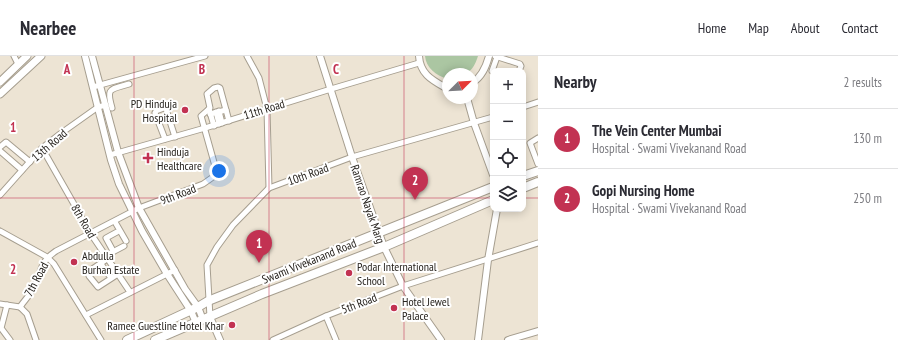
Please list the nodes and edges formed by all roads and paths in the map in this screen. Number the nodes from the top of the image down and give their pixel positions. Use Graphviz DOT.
graph roads {
  1 [pos="14,56"];
  2 [pos="27,56"];
  3 [pos="41,56"];
  4 [pos="85,56"];
  5 [pos="92,56"];
  6 [pos="205,56"];
  7 [pos="247,56"];
  8 [pos="320,56"];
  9 [pos="418,56"];
  10 [pos="489,56"];
  11 [pos="496,56"];
  12 [pos="419,63"];
  13 [pos="18,64"];
  14 [pos="486,68"];
  15 [pos="494,68"];
  16 [pos="520,68"];
  17 [pos="490,70"];
  18 [pos="23,72"];
  19 [pos="126,78"];
  20 [pos="478,79"];
  21 [pos="0,82"];
  22 [pos="101,86"];
  23 [pos="442,86"];
  24 [pos="93,87"];
  25 [pos="331,89"];
  26 [pos="107,93"];
  27 [pos="0,94"];
  28 [pos="538,102"];
  29 [pos="469,104"];
  30 [pos="526,106"];
  31 [pos="98,107"];
  32 [pos="110,107"];
  33 [pos="267,108"];
  34 [pos="215,111"];
  35 [pos="490,118"];
  36 [pos="474,123"];
  37 [pos="218,124"];
  38 [pos="173,131"];
  39 [pos="165,136"];
  40 [pos="175,137"];
  41 [pos="538,138"];
  42 [pos="0,147"];
  43 [pos="42,148"];
  44 [pos="0,151"];
  45 [pos="118,152"];
  46 [pos="110,155"];
  47 [pos="352,157"];
  48 [pos="30,162"];
  49 [pos="538,164"];
  50 [pos="490,167"];
  51 [pos="22,170"];
  52 [pos="538,171"];
  53 [pos="526,175"];
  54 [pos="538,182"];
  55 [pos="526,187"];
  56 [pos="269,188"];
  57 [pos="490,188"];
  58 [pos="0,195"];
  59 [pos="490,201"];
  60 [pos="139,208"];
  61 [pos="496,212"];
  62 [pos="133,213"];
  63 [pos="111,224"];
  64 [pos="0,231"];
  65 [pos="117,233"];
  66 [pos="378,233"];
  67 [pos="91,234"];
  68 [pos="107,241"];
  69 [pos="538,243"];
  70 [pos="98,246"];
  71 [pos="384,248"];
  72 [pos="113,249"];
  73 [pos="105,256"];
  74 [pos="47,258"];
  75 [pos="488,260"];
  76 [pos="100,264"];
  77 [pos="175,270"];
  78 [pos="118,274"];
  79 [pos="167,274"];
  80 [pos="111,278"];
  81 [pos="403,286"];
  82 [pos="130,292"];
  83 [pos="208,301"];
  84 [pos="0,304"];
  85 [pos="7,305"];
  86 [pos="20,307"];
  87 [pos="194,309"];
  88 [pos="86,315"];
  89 [pos="326,316"];
  90 [pos="203,320"];
  91 [pos="538,331"];
  92 [pos="10,340"];
  93 [pos="36,340"];
  94 [pos="101,340"];
  95 [pos="127,340"];
  96 [pos="156,340"];
  97 [pos="220,340"];
  98 [pos="273,340"];
  99 [pos="336,340"];
  100 [pos="441,340"];
  101 [pos="478,340"];
  102 [pos="508,340"];
  1 -- 13 [label="street"];
  2 -- 13 [label="main road"];
  3 -- 18 [label="main road"];
  4 -- 24 [label="street"];
  5 -- 22 [label="street"];
  6 -- 19 [label="street"];
  7 -- 33 [label="street"];
  8 -- 25 [label="street, Ramrao Nayak Marg"];
  9 -- 12 [label="street"];
  10 -- 14 [label="street"];
  11 -- 15 [label="street"];
  11 -- 16 [label="street"];
  12 -- 23 [label="street"];
  12 -- 25 [label="street, 11th Road"];
  13 -- 18 [label="main road"];
  13 -- 21 [label="main road"];
  14 -- 17 [label="street"];
  14 -- 20 [label="street"];
  18 -- 27 [label="main road"];
  19 -- 22 [label="street"];
  19 -- 26 [label="street"];
  22 -- 24 [label="street"];
  22 -- 26 [label="street"];
  24 -- 31 [label="street"];
  25 -- 33 [label="street, 11th Road"];
  25 -- 47 [label="street, Ramrao Nayak Marg"];
  26 -- 32 [label="street"];
  28 -- 30 [label="street"];
  29 -- 36 [label="street"];
  31 -- 32 [label="street, 13th Road"];
  31 -- 43 [label="street, 13th Road"];
  31 -- 46 [label="street"];
  32 -- 45 [label="street"];
  33 -- 37 [label="street, 11th Road"];
  33 -- 56 [label="street"];
  34 -- 37 [label="street"];
  34 -- 37 [label="street"];
  34 -- 37 [label="street"];
  35 -- 36 [label="street, 10th Road"];
  36 -- 47 [label="street, 10th Road"];
  36 -- 50 [label="street"];
  37 -- 40 [label="street, 11th Road"];
  37 -- 60 [label="street, 9th Road"];
  38 -- 39 [label="street"];
  38 -- 39 [label="street"];
  38 -- 40 [label="street"];
  39 -- 40 [label="street, 11th Road"];
  39 -- 45 [label="street, 11th Road"];
  41 -- 49 [label="street"];
  42 -- 48 [label="street"];
  43 -- 48 [label="street, 13th Road"];
  43 -- 67 [label="street, 8th Road"];
  44 -- 51 [label="street"];
  45 -- 46 [label="street, 11th Road"];
  45 -- 60 [label="street"];
  46 -- 62 [label="street"];
  47 -- 56 [label="street, 10th Road"];
  47 -- 66 [label="street, Ramrao Nayak Marg"];
  48 -- 51 [label="street, 13th Road"];
  51 -- 58 [label="street, 13th Road"];
  52 -- 53 [label="main road"];
  54 -- 55 [label="main road"];
  56 -- 83 [label="street, 10th Road"];
  57 -- 66 [label="main road, Swami Vivekanand Road"];
  59 -- 71 [label="main road, Swami Vivekanand Road"];
  60 -- 62 [label="street, 7th Road"];
  60 -- 77 [label="street"];
  61 -- 75 [label="street"];
  62 -- 63 [label="street, 7th Road"];
  62 -- 79 [label="street"];
  63 -- 65 [label="street"];
  63 -- 65 [label="street"];
  63 -- 67 [label="street, 7th Road"];
  64 -- 74 [label="street"];
  65 -- 68 [label="street"];
  65 -- 72 [label="street"];
  66 -- 71 [label="street, Ramrao Nayak Marg"];
  66 -- 83 [label="main road, Swami Vivekanand Road"];
  67 -- 70 [label="street, 8th Road"];
  67 -- 74 [label="street, 7th Road"];
  68 -- 70 [label="street"];
  68 -- 72 [label="street"];
  69 -- 75 [label="street, 5th Road"];
  70 -- 73 [label="street, 8th Road"];
  71 -- 81 [label="street, Ramrao Nayak Marg"];
  71 -- 90 [label="main road, Swami Vivekanand Road"];
  72 -- 73 [label="street"];
  73 -- 76 [label="street"];
  73 -- 78 [label="street, 8th Road"];
  74 -- 86 [label="street, 7th Road"];
  74 -- 88 [label="street"];
  75 -- 81 [label="street, 5th Road"];
  75 -- 101 [label="street"];
  76 -- 80 [label="street"];
  76 -- 80 [label="street"];
  77 -- 79 [label="street"];
  77 -- 87 [label="street"];
  78 -- 80 [label="street"];
  78 -- 82 [label="street, 8th Road"];
  79 -- 82 [label="street"];
  79 -- 87 [label="street"];
  81 -- 89 [label="street, 5th Road"];
  81 -- 100 [label="street, Ramrao Nayak Marg"];
  82 -- 88 [label="street"];
  83 -- 87 [label="main road, Swami Vivekanand Road"];
  83 -- 90 [label="street, 10th Road"];
  84 -- 85 [label="street"];
  85 -- 86 [label="street"];
  85 -- 92 [label="street"];
  86 -- 93 [label="street"];
  87 -- 90 [label="street"];
  87 -- 95 [label="main road, Swami Vivekanand Road"];
  88 -- 94 [label="street"];
  89 -- 98 [label="street, 5th Road"];
  89 -- 99 [label="street"];
  90 -- 96 [label="main road, Swami Vivekanand Road"];
  90 -- 97 [label="street"];
  91 -- 102 [label="street"];
}
